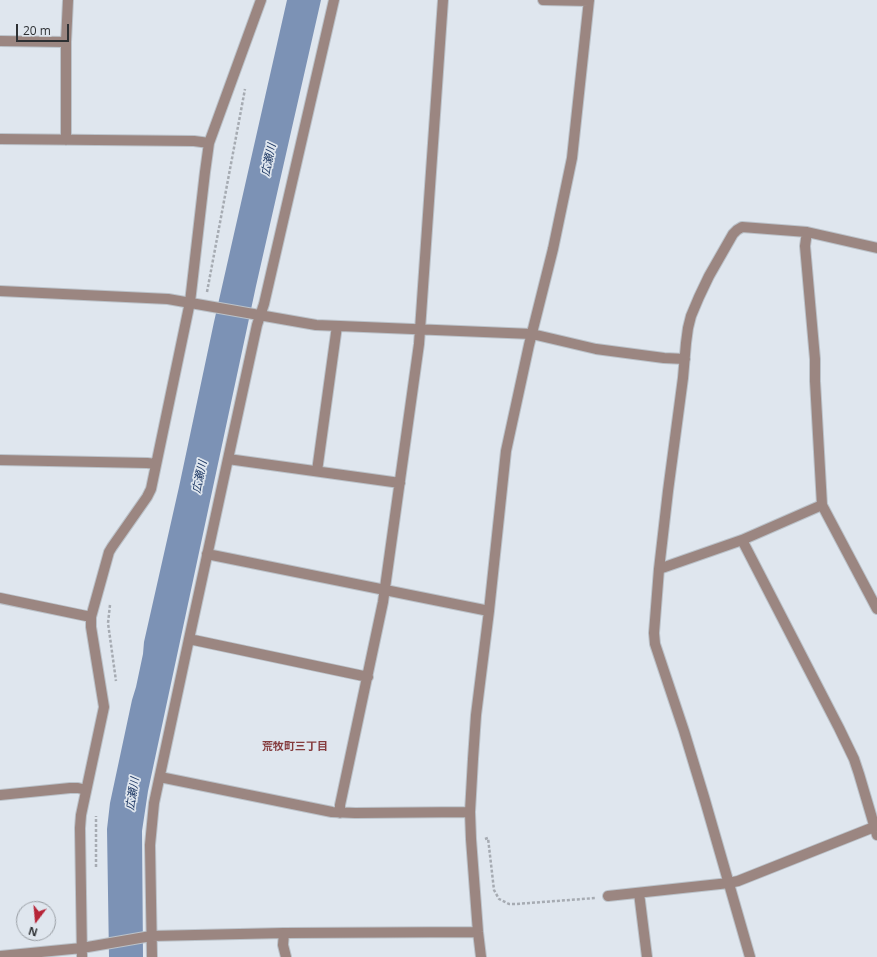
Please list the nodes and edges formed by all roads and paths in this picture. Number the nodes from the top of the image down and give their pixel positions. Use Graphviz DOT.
graph roads {
  1 [pos="68,0"];
  2 [pos="261,0"];
  3 [pos="334,0"];
  4 [pos="442,0"];
  5 [pos="543,0"];
  6 [pos="589,0"];
  7 [pos="0,41"];
  8 [pos="66,42"];
  9 [pos="246,83"];
  10 [pos="0,139"];
  11 [pos="66,140"];
  12 [pos="209,143"];
  13 [pos="807,232"];
  14 [pos="877,248"];
  15 [pos="0,291"];
  16 [pos="190,302"];
  17 [pos="210,306"];
  18 [pos="257,314"];
  19 [pos="337,326"];
  20 [pos="420,329"];
  21 [pos="532,334"];
  22 [pos="685,359"];
  23 [pos="228,459"];
  24 [pos="0,460"];
  25 [pos="156,464"];
  26 [pos="317,471"];
  27 [pos="400,483"];
  28 [pos="822,505"];
  29 [pos="742,540"];
  30 [pos="207,554"];
  31 [pos="659,569"];
  32 [pos="385,590"];
  33 [pos="0,598"];
  34 [pos="110,603"];
  35 [pos="877,609"];
  36 [pos="489,612"];
  37 [pos="91,617"];
  38 [pos="188,639"];
  39 [pos="368,677"];
  40 [pos="116,686"];
  41 [pos="160,776"];
  42 [pos="86,790"];
  43 [pos="0,795"];
  44 [pos="470,812"];
  45 [pos="96,813"];
  46 [pos="340,813"];
  47 [pos="876,831"];
  48 [pos="481,839"];
  49 [pos="96,868"];
  50 [pos="729,883"];
  51 [pos="639,893"];
  52 [pos="608,896"];
  53 [pos="478,932"];
  54 [pos="284,933"];
  55 [pos="151,936"];
  56 [pos="82,952"];
  57 [pos="0,956"];
  58 [pos="152,957"];
  59 [pos="286,957"];
  60 [pos="481,957"];
  61 [pos="647,957"];
  62 [pos="750,957"];
  1 -- 8 [label="street"];
  2 -- 12 [label="street"];
  3 -- 18 [label="street"];
  4 -- 20 [label="street"];
  5 -- 6 [label="street"];
  6 -- 21 [label="street"];
  7 -- 8 [label="street"];
  8 -- 11 [label="street"];
  9 -- 17 [label="path"];
  10 -- 11 [label="street"];
  11 -- 12 [label="street"];
  12 -- 16 [label="street"];
  13 -- 14 [label="street"];
  13 -- 22 [label="street"];
  13 -- 28 [label="street"];
  15 -- 16 [label="street"];
  16 -- 17 [label="street"];
  16 -- 25 [label="street"];
  17 -- 18 [label="street"];
  18 -- 19 [label="street"];
  18 -- 23 [label="street"];
  19 -- 20 [label="street"];
  19 -- 26 [label="street"];
  20 -- 21 [label="street"];
  20 -- 27 [label="street"];
  21 -- 22 [label="street"];
  21 -- 36 [label="street"];
  22 -- 31 [label="street"];
  23 -- 26 [label="street"];
  23 -- 30 [label="street"];
  24 -- 25 [label="street"];
  25 -- 37 [label="street"];
  26 -- 27 [label="street"];
  27 -- 32 [label="street"];
  28 -- 29 [label="street"];
  28 -- 35 [label="street"];
  29 -- 31 [label="street"];
  29 -- 47 [label="street"];
  30 -- 32 [label="street"];
  30 -- 38 [label="street"];
  31 -- 50 [label="street"];
  32 -- 36 [label="street"];
  32 -- 39 [label="street"];
  33 -- 37 [label="street"];
  34 -- 40 [label="path"];
  36 -- 44 [label="street"];
  37 -- 42 [label="street"];
  38 -- 39 [label="street"];
  38 -- 41 [label="street"];
  39 -- 46 [label="street"];
  41 -- 46 [label="street"];
  41 -- 55 [label="street"];
  42 -- 43 [label="street"];
  42 -- 56 [label="street"];
  44 -- 46 [label="street"];
  44 -- 53 [label="street"];
  45 -- 49 [label="path"];
  47 -- 50 [label="street"];
  48 -- 52 [label="path"];
  50 -- 51 [label="street"];
  50 -- 62 [label="street"];
  51 -- 52 [label="street"];
  51 -- 61 [label="street"];
  53 -- 54 [label="street"];
  53 -- 60 [label="street"];
  54 -- 55 [label="street"];
  54 -- 59 [label="street"];
  55 -- 56 [label="street"];
  55 -- 58 [label="street"];
  56 -- 57 [label="street"];
}
